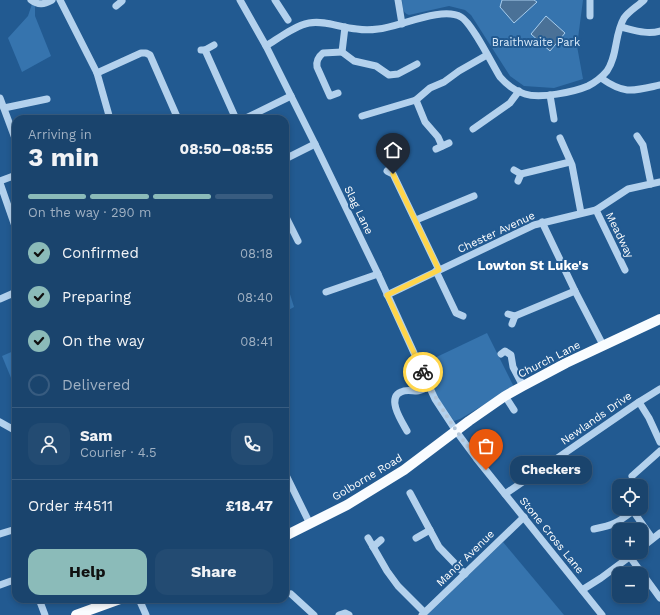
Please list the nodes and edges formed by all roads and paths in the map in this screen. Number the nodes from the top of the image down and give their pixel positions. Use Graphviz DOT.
graph roads {
  1 [pos="31,0"];
  2 [pos="52,0"];
  3 [pos="60,0"];
  4 [pos="240,0"];
  5 [pos="276,0"];
  6 [pos="398,0"];
  7 [pos="590,0"];
  8 [pos="644,0"];
  9 [pos="590,16"];
  10 [pos="288,20"];
  11 [pos="402,24"];
  12 [pos="345,27"];
  13 [pos="621,27"];
  14 [pos="660,31"];
  15 [pos="214,45"];
  16 [pos="266,46"];
  17 [pos="342,52"];
  18 [pos="487,55"];
  19 [pos="417,64"];
  20 [pos="97,73"];
  21 [pos="600,78"];
  22 [pos="660,85"];
  23 [pos="519,92"];
  24 [pos="338,93"];
  25 [pos="550,95"];
  26 [pos="291,96"];
  27 [pos="0,98"];
  28 [pos="47,98"];
  29 [pos="416,100"];
  30 [pos="4,108"];
  31 [pos="372,114"];
  32 [pos="109,115"];
  33 [pos="176,115"];
  34 [pos="234,115"];
  35 [pos="252,115"];
  36 [pos="362,116"];
  37 [pos="554,119"];
  38 [pos="374,121"];
  39 [pos="473,128"];
  40 [pos="12,130"];
  41 [pos="637,136"];
  42 [pos="560,138"];
  43 [pos="315,144"];
  44 [pos="449,144"];
  45 [pos="289,157"];
  46 [pos="570,162"];
  47 [pos="514,170"];
  48 [pos="387,171"];
  49 [pos="12,177"];
  50 [pos="0,182"];
  51 [pos="660,182"];
  52 [pos="651,184"];
  53 [pos="474,196"];
  54 [pos="596,210"];
  55 [pos="581,213"];
  56 [pos="12,217"];
  57 [pos="416,220"];
  58 [pos="542,222"];
  59 [pos="289,224"];
  60 [pos="298,243"];
  61 [pos="438,270"];
  62 [pos="626,272"];
  63 [pos="378,274"];
  64 [pos="326,292"];
  65 [pos="574,292"];
  66 [pos="12,294"];
  67 [pos="387,295"];
  68 [pos="0,299"];
  69 [pos="463,316"];
  70 [pos="512,318"];
  71 [pos="660,319"];
  72 [pos="603,345"];
  73 [pos="502,351"];
  74 [pos="429,386"];
  75 [pos="523,386"];
  76 [pos="660,389"];
  77 [pos="505,396"];
  78 [pos="639,402"];
  79 [pos="514,410"];
  80 [pos="0,422"];
  81 [pos="12,429"];
  82 [pos="456,431"];
  83 [pos="407,432"];
  84 [pos="660,442"];
  85 [pos="660,451"];
  86 [pos="632,476"];
  87 [pos="289,481"];
  88 [pos="410,493"];
  89 [pos="505,494"];
  90 [pos="627,515"];
  91 [pos="636,515"];
  92 [pos="524,517"];
  93 [pos="310,524"];
  94 [pos="594,529"];
  95 [pos="12,530"];
  96 [pos="430,530"];
  97 [pos="660,533"];
  98 [pos="0,534"];
  99 [pos="289,534"];
  100 [pos="368,538"];
  101 [pos="416,538"];
  102 [pos="652,538"];
  103 [pos="381,540"];
  104 [pos="648,542"];
  105 [pos="373,546"];
  106 [pos="627,559"];
  107 [pos="631,559"];
  108 [pos="465,574"];
  109 [pos="11,581"];
  110 [pos="0,585"];
  111 [pos="582,590"];
  112 [pos="291,594"];
  113 [pos="660,598"];
  114 [pos="40,603"];
  115 [pos="95,603"];
  116 [pos="141,603"];
  117 [pos="423,614"];
  118 [pos="45,615"];
  119 [pos="76,615"];
  120 [pos="146,615"];
  121 [pos="314,615"];
  122 [pos="339,615"];
  123 [pos="349,615"];
  124 [pos="602,615"];
  1 -- 2 [label="street"];
  3 -- 20 [label="street"];
  4 -- 16 [label="street, Slag Lane"];
  5 -- 10 [label="street"];
  6 -- 11 [label="street"];
  7 -- 9 [label="street"];
  8 -- 13 [label="street"];
  11 -- 12 [label="street"];
  11 -- 18 [label="street"];
  12 -- 16 [label="street"];
  12 -- 17 [label="street"];
  13 -- 14 [label="street"];
  13 -- 21 [label="street"];
  15 -- 34 [label="street"];
  16 -- 26 [label="street, Slag Lane"];
  17 -- 19 [label="street"];
  17 -- 24 [label="street"];
  18 -- 23 [label="street"];
  18 -- 29 [label="street"];
  20 -- 32 [label="street"];
  20 -- 33 [label="street"];
  21 -- 22 [label="street"];
  21 -- 25 [label="street"];
  23 -- 25 [label="street"];
  23 -- 39 [label="street"];
  25 -- 37 [label="street"];
  26 -- 35 [label="street"];
  26 -- 43 [label="street, Slag Lane"];
  27 -- 30 [label="street"];
  28 -- 30 [label="street"];
  29 -- 31 [label="street"];
  29 -- 44 [label="street"];
  30 -- 40 [label="street"];
  31 -- 36 [label="street"];
  31 -- 38 [label="street"];
  41 -- 52 [label="street"];
  42 -- 46 [label="street"];
  43 -- 45 [label="street"];
  43 -- 63 [label="street, Slag Lane"];
  46 -- 47 [label="street"];
  46 -- 55 [label="street"];
  48 -- 57 [label="street"];
  49 -- 50 [label="street"];
  50 -- 56 [label="street"];
  51 -- 52 [label="street, Chester Avenue"];
  52 -- 54 [label="street, Chester Avenue"];
  53 -- 57 [label="street"];
  54 -- 55 [label="street, Chester Avenue"];
  54 -- 62 [label="street, Meadway"];
  55 -- 58 [label="street, Chester Avenue"];
  57 -- 61 [label="street"];
  58 -- 61 [label="street, Chester Avenue"];
  58 -- 65 [label="street"];
  59 -- 60 [label="street"];
  61 -- 67 [label="street, Chester Avenue"];
  61 -- 69 [label="street"];
  63 -- 64 [label="street"];
  63 -- 67 [label="street, Slag Lane"];
  65 -- 70 [label="street"];
  65 -- 72 [label="street"];
  66 -- 68 [label="street"];
  67 -- 74 [label="street, Slag Lane"];
  71 -- 72 [label="main road, Church Lane"];
  72 -- 75 [label="main road, Church Lane"];
  73 -- 75 [label="street"];
  74 -- 82 [label="street, Slag Lane"];
  74 -- 83 [label="street"];
  75 -- 77 [label="main road, Church Lane"];
  76 -- 78 [label="street, Newlands Drive"];
  77 -- 79 [label="street"];
  77 -- 82 [label="main road, Church Lane"];
  78 -- 84 [label="street"];
  78 -- 89 [label="street, Newlands Drive"];
  80 -- 81 [label="street"];
  82 -- 89 [label="street, Stone Cross Lane"];
  82 -- 93 [label="main road, Golborne Road"];
  85 -- 86 [label="street"];
  87 -- 93 [label="street"];
  88 -- 96 [label="street"];
  89 -- 92 [label="street, Stone Cross Lane"];
  90 -- 94 [label="street"];
  91 -- 102 [label="street"];
  92 -- 108 [label="street, Manor Avenue"];
  92 -- 111 [label="street, Stone Cross Lane"];
  93 -- 99 [label="main road, Golborne Road"];
  95 -- 98 [label="street"];
  96 -- 101 [label="street"];
  96 -- 108 [label="street"];
  97 -- 102 [label="street"];
  100 -- 105 [label="street"];
  102 -- 104 [label="street"];
  103 -- 105 [label="street"];
  105 -- 117 [label="street"];
  106 -- 111 [label="street"];
  107 -- 113 [label="street"];
  108 -- 117 [label="street, Manor Avenue"];
  109 -- 110 [label="street"];
  111 -- 124 [label="street, Stone Cross Lane"];
  112 -- 121 [label="street"];
  114 -- 118 [label="street"];
  115 -- 119 [label="main road"];
  116 -- 120 [label="street"];
  122 -- 123 [label="street"];
}
